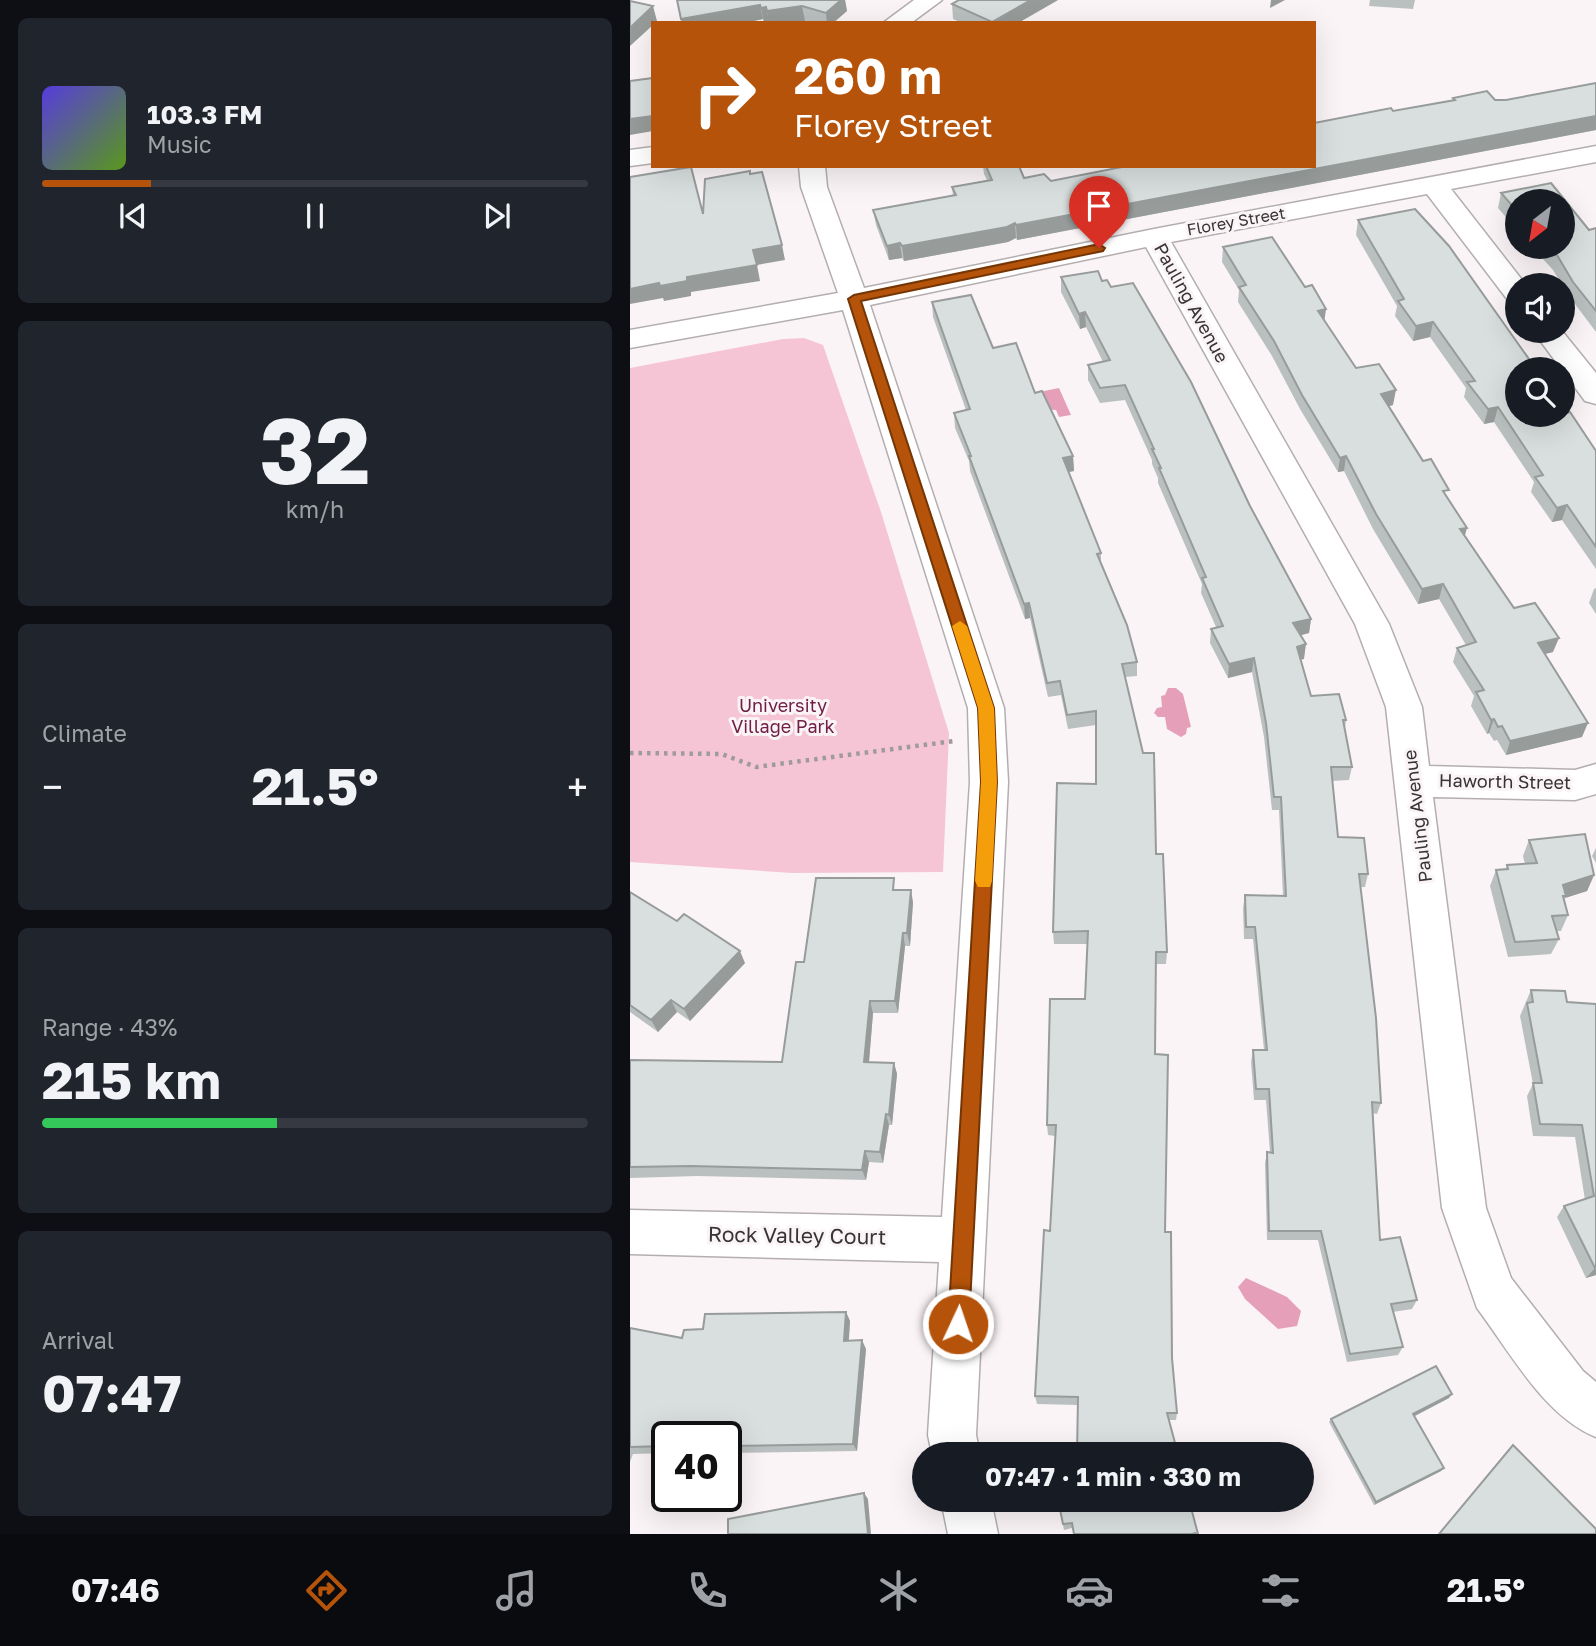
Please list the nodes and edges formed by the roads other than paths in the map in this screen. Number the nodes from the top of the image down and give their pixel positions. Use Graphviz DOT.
graph roads {
  1 [pos="930,0"];
  2 [pos="898,21"];
  3 [pos="651,155"];
  4 [pos="1596,155"];
  5 [pos="630,158"];
  6 [pos="811,168"];
  7 [pos="1434,185"];
  8 [pos="1154,237"];
  9 [pos="1505,277"];
  10 [pos="854,299"];
  11 [pos="630,339"];
  12 [pos="1556,343"];
  13 [pos="1596,394"];
  14 [pos="1596,779"];
  15 [pos="1414,781"];
  16 [pos="630,1232"];
  17 [pos="963,1240"];
  18 [pos="1596,1413"];
  19 [pos="953,1442"];
  20 [pos="968,1512"];
  21 [pos="973,1534"];
  1 -- 2 [label="street"];
  3 -- 5 [label="street"];
  4 -- 7 [label="street, Florey Street"];
  6 -- 10 [label="street"];
  7 -- 8 [label="street, Florey Street"];
  7 -- 9 [label="street"];
  8 -- 10 [label="street, Florey Street"];
  8 -- 15 [label="street, Pauling Avenue"];
  10 -- 11 [label="street, Florey Street"];
  10 -- 17 [label="street"];
  12 -- 13 [label="street"];
  14 -- 15 [label="street, Haworth Street"];
  15 -- 18 [label="street, Pauling Avenue"];
  16 -- 17 [label="street, Rock Valley Court"];
  17 -- 19 [label="street"];
  20 -- 21 [label="street"];
}
